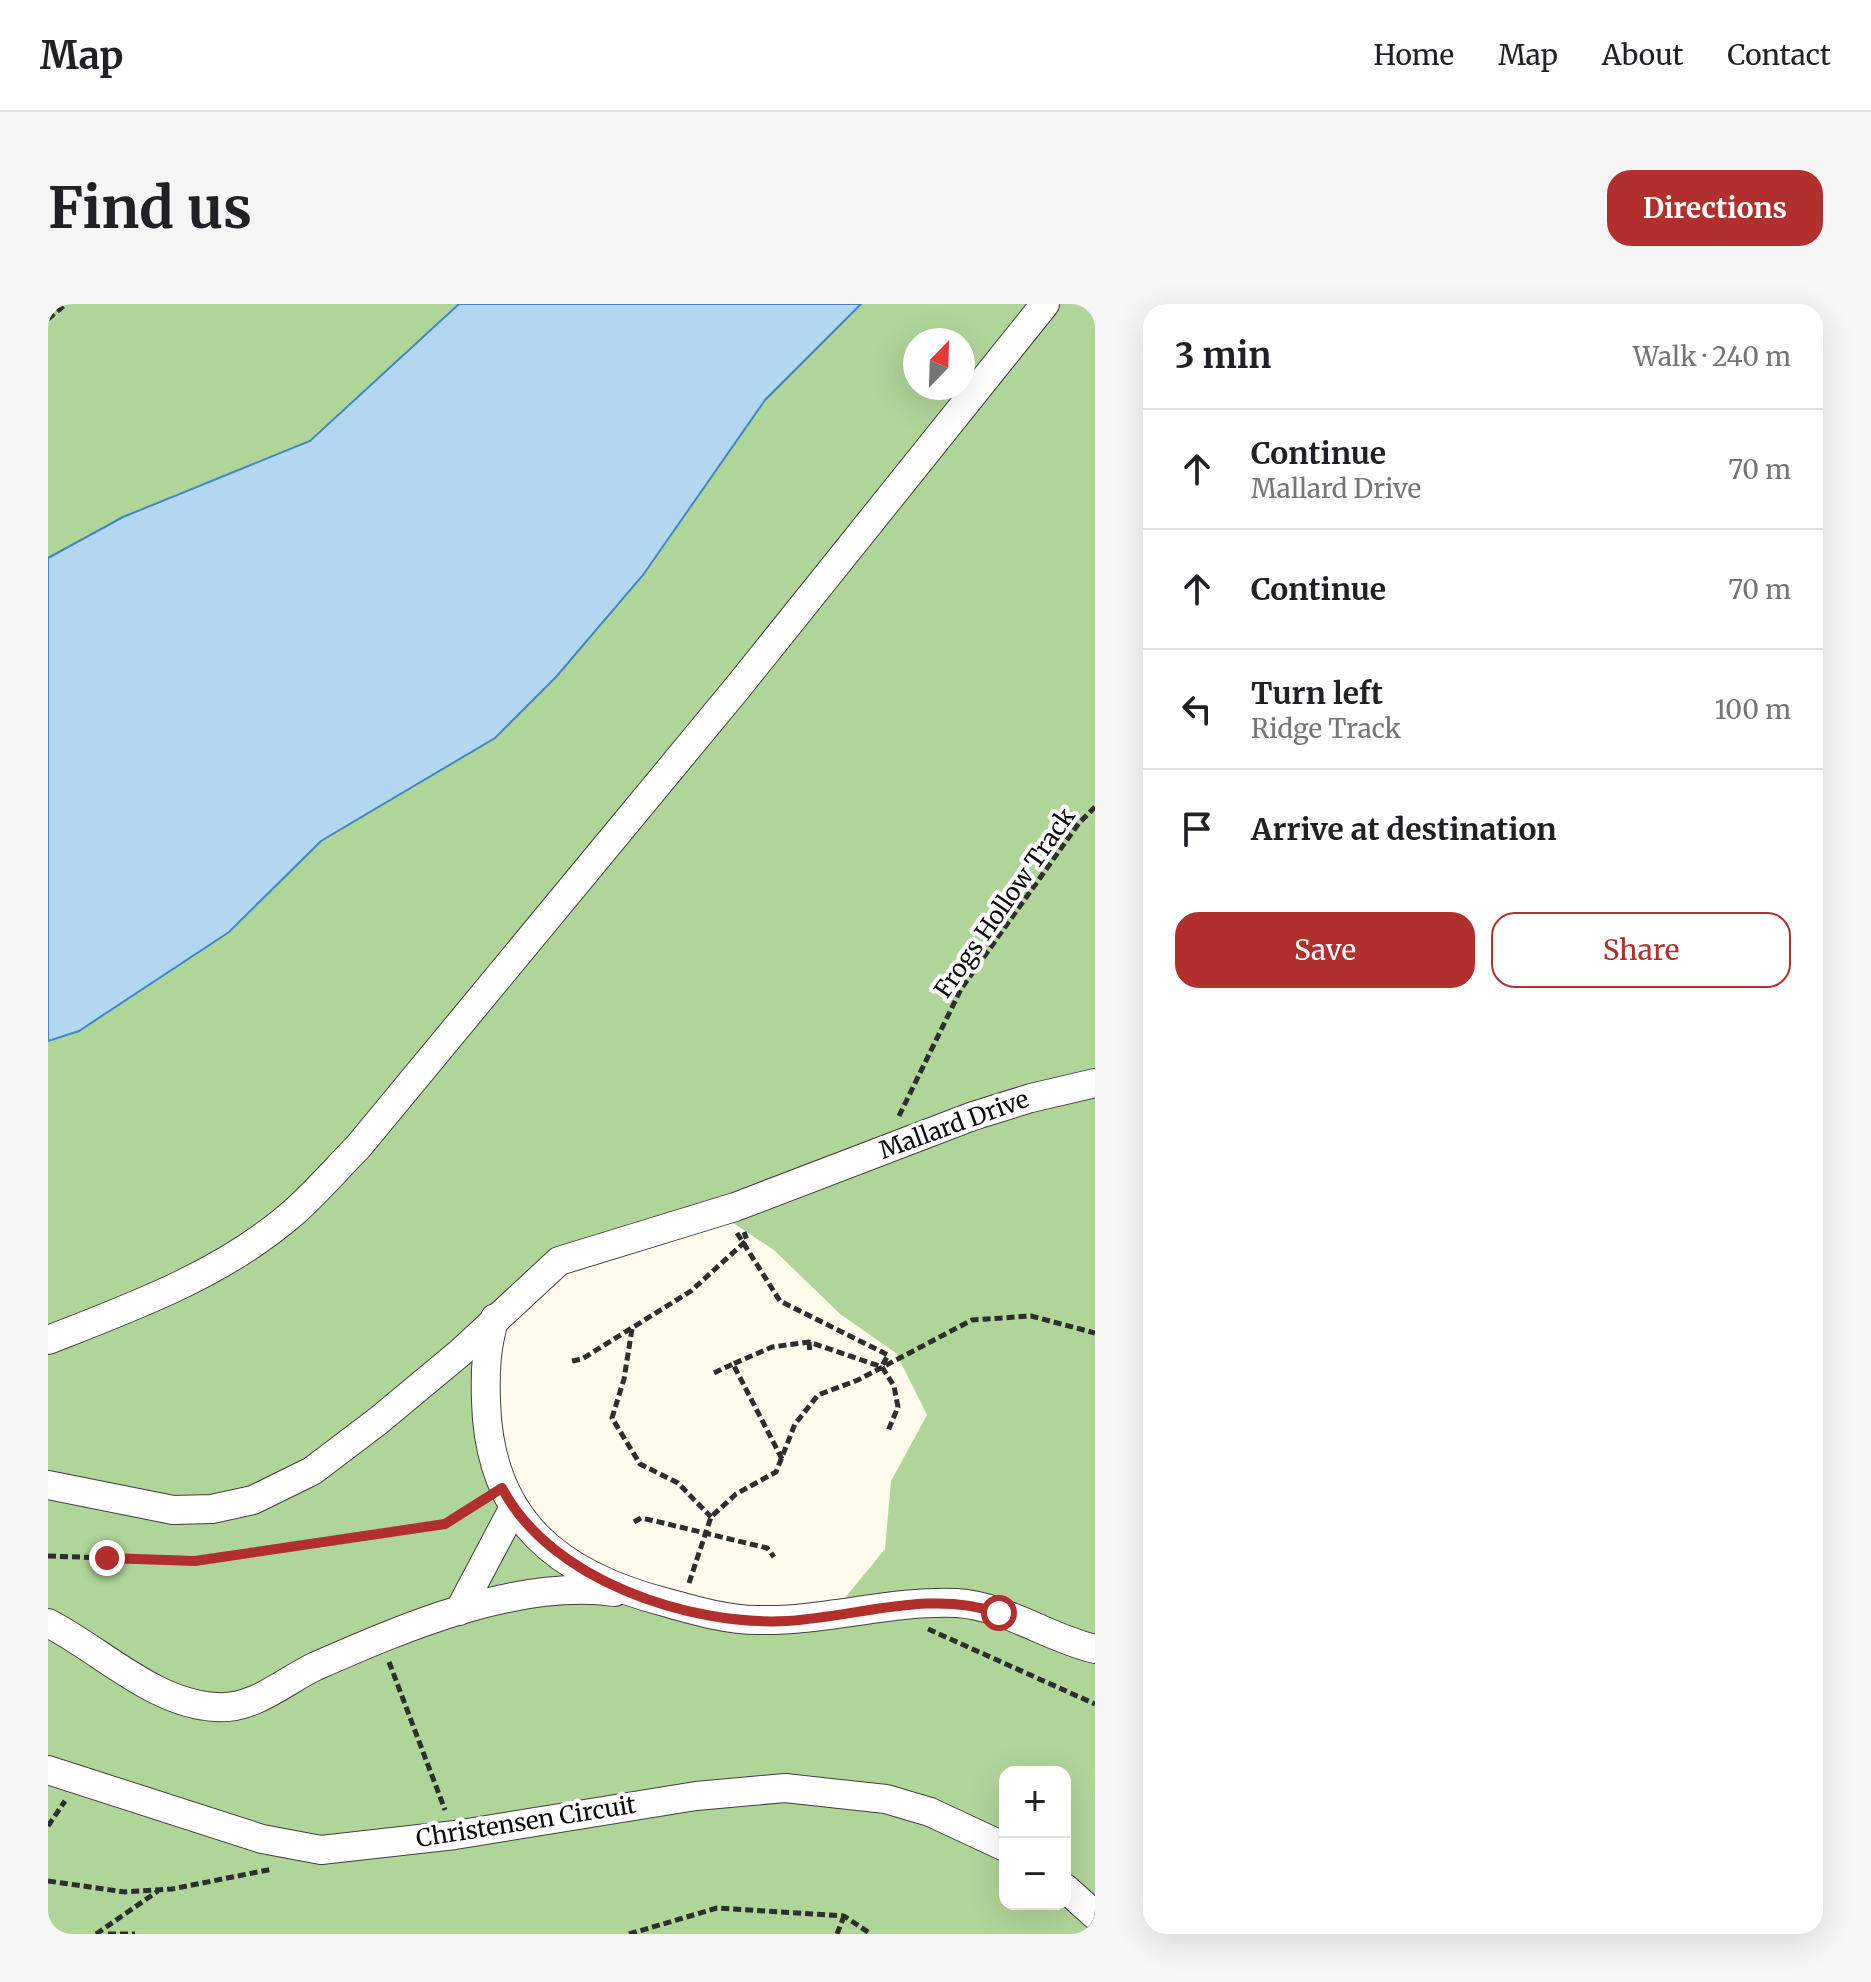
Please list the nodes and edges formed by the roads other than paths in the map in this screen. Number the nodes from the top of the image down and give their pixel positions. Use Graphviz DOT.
graph roads {
  1 [pos="1045,304"];
  2 [pos="1095,1083"];
  3 [pos="496,1317"];
  4 [pos="48,1340"];
  5 [pos="48,1485"];
  6 [pos="508,1499"];
  7 [pos="632,1594"];
  8 [pos="459,1611"];
  9 [pos="48,1623"];
  10 [pos="1095,1649"];
  11 [pos="48,1770"];
  12 [pos="999,1844"];
  13 [pos="1071,1893"];
  14 [pos="1095,1915"];
  1 -- 4 [label="street"];
  2 -- 3 [label="street, Mallard Drive"];
  3 -- 5 [label="street"];
  3 -- 6 [label="street"];
  6 -- 7 [label="street"];
  6 -- 8 [label="street"];
  7 -- 8 [label="street"];
  7 -- 10 [label="street"];
  8 -- 9 [label="street"];
  11 -- 12 [label="street, Christensen Circuit"];
  13 -- 14 [label="street"];
}
